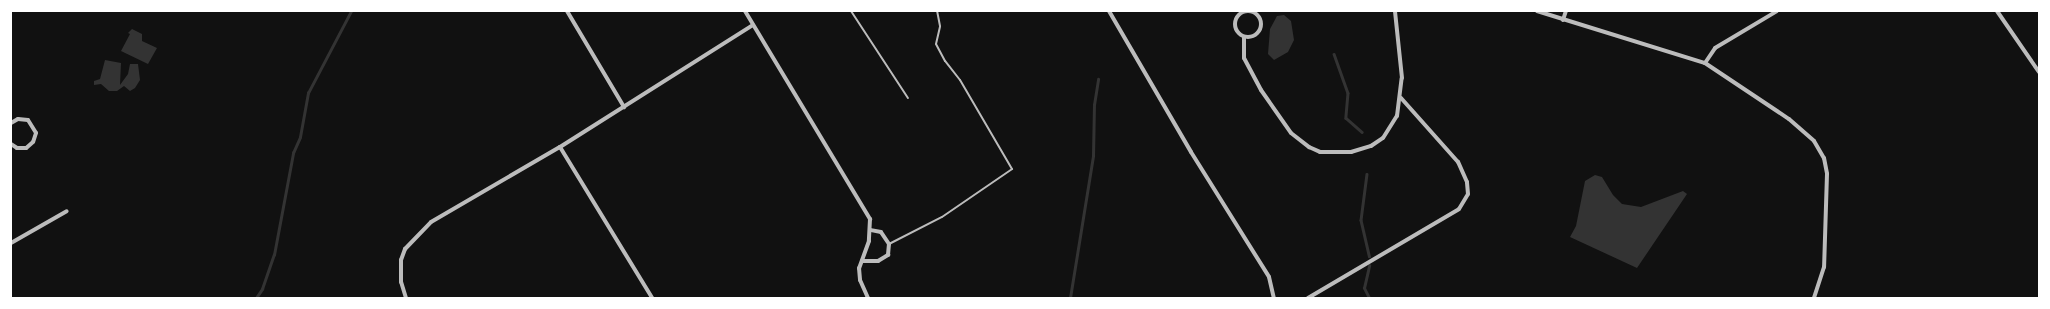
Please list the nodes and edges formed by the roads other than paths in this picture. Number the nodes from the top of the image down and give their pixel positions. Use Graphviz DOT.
graph roads {
  1 [pos="568,11"];
  2 [pos="745,11"];
  3 [pos="851,11"];
  4 [pos="937,11"];
  5 [pos="1109,11"];
  6 [pos="1395,11"];
  7 [pos="1537,11"];
  8 [pos="1566,11"];
  9 [pos="1777,11"];
  10 [pos="1997,11"];
  11 [pos="1563,20"];
  12 [pos="753,25"];
  13 [pos="1244,37"];
  14 [pos="1705,63"];
  15 [pos="2039,72"];
  16 [pos="908,98"];
  17 [pos="1401,98"];
  18 [pos="624,107"];
  19 [pos="11,123"];
  20 [pos="11,144"];
  21 [pos="560,147"];
  22 [pos="67,210"];
  23 [pos="871,230"];
  24 [pos="11,243"];
  25 [pos="890,244"];
  26 [pos="862,261"];
  27 [pos="406,298"];
  28 [pos="652,298"];
  29 [pos="868,298"];
  30 [pos="1274,298"];
  31 [pos="1308,298"];
  32 [pos="1814,298"];
  1 -- 18 [label="street"];
  2 -- 12 [label="street"];
  3 -- 16 [label="lane"];
  4 -- 25 [label="lane"];
  5 -- 30 [label="street"];
  6 -- 17 [label="street"];
  7 -- 11 [label="street"];
  8 -- 11 [label="street"];
  9 -- 14 [label="street"];
  10 -- 15 [label="street"];
  11 -- 14 [label="street"];
  12 -- 18 [label="street"];
  12 -- 23 [label="street"];
  13 -- 13 [label="street"];
  13 -- 17 [label="street"];
  14 -- 32 [label="street"];
  17 -- 31 [label="street"];
  18 -- 21 [label="street"];
  19 -- 20 [label="street"];
  21 -- 27 [label="street"];
  21 -- 28 [label="street"];
  22 -- 24 [label="street"];
  23 -- 25 [label="street"];
  23 -- 26 [label="street"];
  25 -- 26 [label="street"];
  26 -- 29 [label="street"];
}
